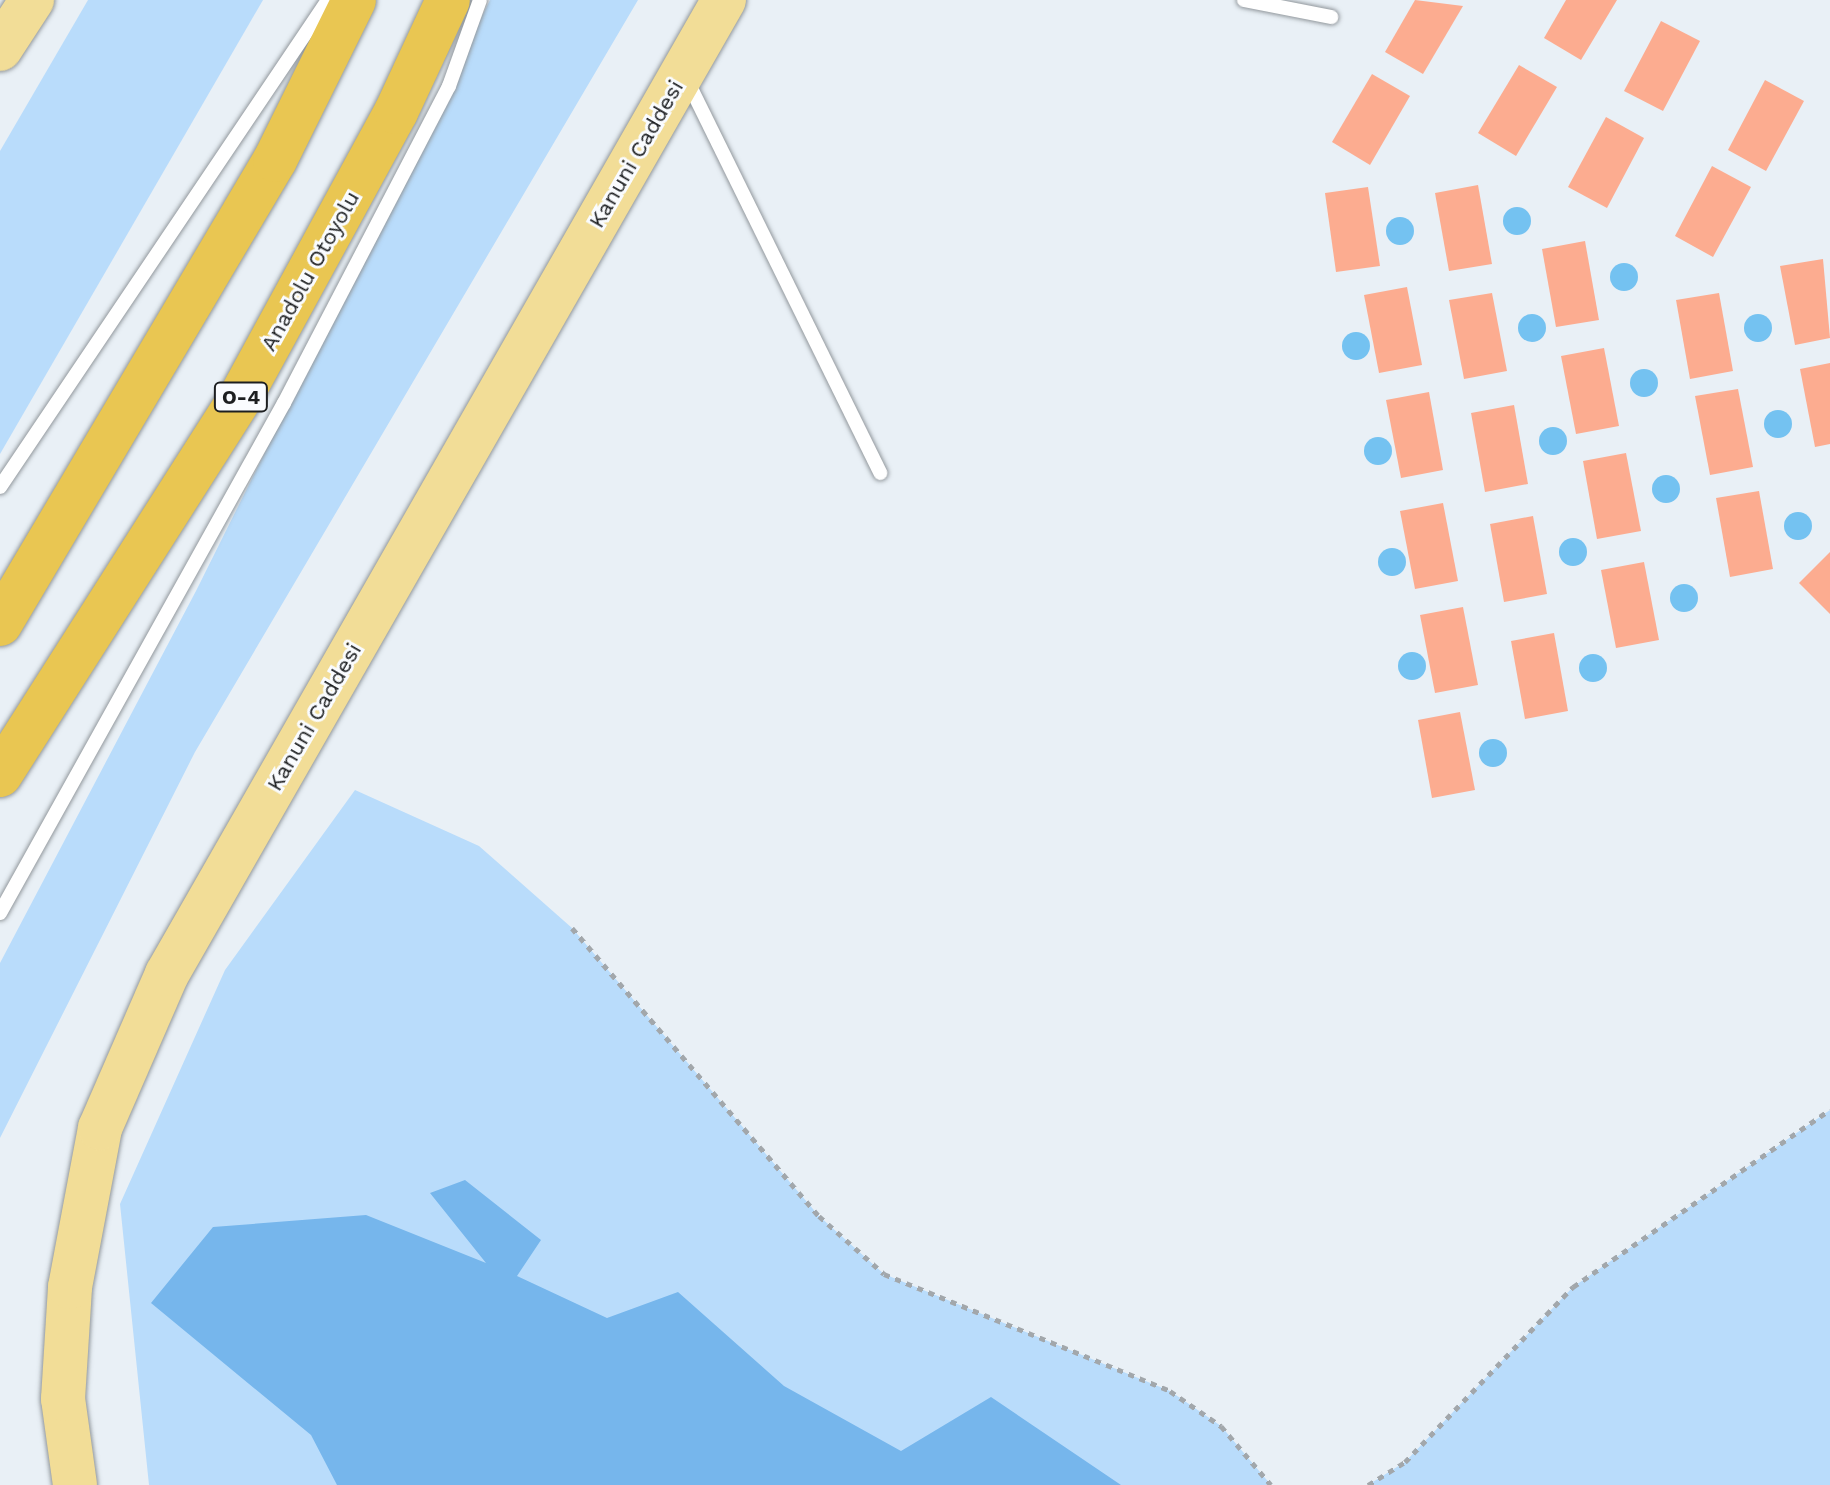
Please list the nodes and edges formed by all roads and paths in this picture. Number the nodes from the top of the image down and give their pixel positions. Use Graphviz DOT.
graph roads {
  1 [pos="32,0"];
  2 [pos="328,0"];
  3 [pos="354,0"];
  4 [pos="448,0"];
  5 [pos="480,0"];
  6 [pos="724,0"];
  7 [pos="1244,0"];
  8 [pos="1331,17"];
  9 [pos="0,49"];
  10 [pos="683,72"];
  11 [pos="880,473"];
  12 [pos="0,487"];
  13 [pos="0,624"];
  14 [pos="0,775"];
  15 [pos="0,913"];
  16 [pos="572,928"];
  17 [pos="1830,1110"];
  18 [pos="75,1485"];
  19 [pos="1271,1485"];
  20 [pos="1368,1485"];
  1 -- 9 [label="main road"];
  2 -- 12 [label="lane"];
  3 -- 13 [label="highway"];
  4 -- 14 [label="highway, Anadolu Otoyolu / O-4"];
  5 -- 15 [label="lane"];
  6 -- 10 [label="main road, Kanuni Caddesi"];
  7 -- 8 [label="lane"];
  10 -- 11 [label="lane"];
  10 -- 18 [label="main road, Kanuni Caddesi"];
  16 -- 19 [label="path"];
  17 -- 20 [label="path"];
}
